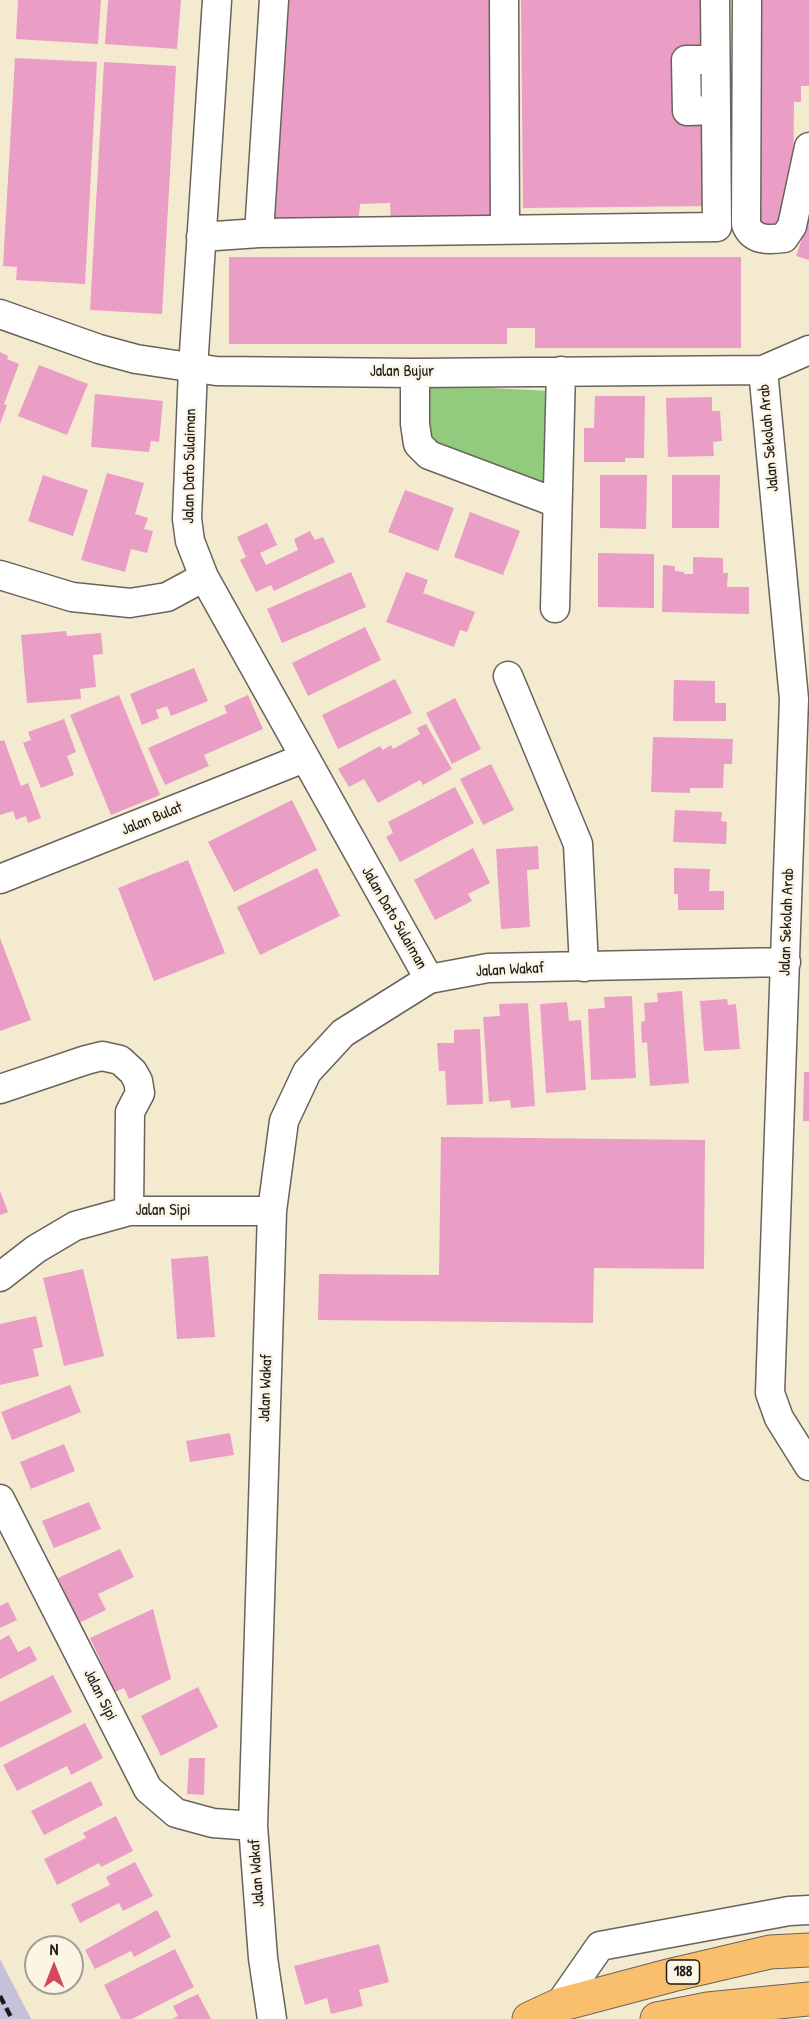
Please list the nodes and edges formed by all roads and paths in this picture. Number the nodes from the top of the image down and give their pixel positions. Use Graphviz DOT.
graph roads {
  1 [pos="217,0"];
  2 [pos="274,0"];
  3 [pos="504,0"];
  4 [pos="715,0"];
  5 [pos="747,0"];
  6 [pos="809,147"];
  7 [pos="505,229"];
  8 [pos="260,233"];
  9 [pos="201,237"];
  10 [pos="0,314"];
  11 [pos="809,350"];
  12 [pos="193,368"];
  13 [pos="763,370"];
  14 [pos="561,371"];
  15 [pos="415,373"];
  16 [pos="557,503"];
  17 [pos="0,575"];
  18 [pos="204,577"];
  19 [pos="555,608"];
  20 [pos="508,676"];
  21 [pos="802,702"];
  22 [pos="304,758"];
  23 [pos="0,879"];
  24 [pos="786,962"];
  25 [pos="584,967"];
  26 [pos="429,979"];
  27 [pos="0,1089"];
  28 [pos="129,1210"];
  29 [pos="272,1210"];
  30 [pos="0,1277"];
  31 [pos="809,1466"];
  32 [pos="0,1499"];
  33 [pos="253,1826"];
  34 [pos="809,1910"];
  35 [pos="809,1950"];
  36 [pos="809,2000"];
  37 [pos="559,2005"];
  38 [pos="695,2014"];
  39 [pos="272,2019"];
  40 [pos="522,2019"];
  41 [pos="529,2019"];
  42 [pos="657,2019"];
  1 -- 9 [label="street, Jalan Dato Sulaiman"];
  2 -- 8 [label="street"];
  3 -- 7 [label="street"];
  4 -- 7 [label="street"];
  5 -- 6 [label="street"];
  7 -- 8 [label="street"];
  8 -- 9 [label="street"];
  9 -- 12 [label="street, Jalan Dato Sulaiman"];
  10 -- 12 [label="street, Jalan Bujur"];
  11 -- 13 [label="street, Jalan Bujur"];
  12 -- 15 [label="street, Jalan Bujur"];
  12 -- 18 [label="street, Jalan Dato Sulaiman"];
  13 -- 14 [label="street, Jalan Bujur"];
  13 -- 21 [label="street, Jalan Sekolah Arab"];
  14 -- 15 [label="street, Jalan Bujur"];
  14 -- 16 [label="street"];
  15 -- 16 [label="street"];
  16 -- 19 [label="street"];
  17 -- 18 [label="street"];
  18 -- 22 [label="street, Jalan Dato Sulaiman"];
  20 -- 25 [label="street"];
  21 -- 24 [label="street, Jalan Sekolah Arab"];
  22 -- 23 [label="street, Jalan Bulat"];
  22 -- 26 [label="street, Jalan Dato Sulaiman"];
  24 -- 25 [label="street, Jalan Wakaf"];
  24 -- 31 [label="street, Jalan Sekolah Arab"];
  25 -- 26 [label="street, Jalan Wakaf"];
  26 -- 29 [label="street, Jalan Wakaf"];
  27 -- 28 [label="street"];
  28 -- 29 [label="street, Jalan Sipi"];
  28 -- 30 [label="street, Jalan Sipi"];
  29 -- 33 [label="street, Jalan Wakaf"];
  32 -- 33 [label="street, Jalan Sipi"];
  33 -- 39 [label="street, Jalan Wakaf"];
  34 -- 37 [label="street"];
  35 -- 37 [label="highway, 188"];
  36 -- 38 [label="highway"];
  37 -- 40 [label="highway"];
  37 -- 41 [label="highway, 188"];
  38 -- 42 [label="highway"];
}
